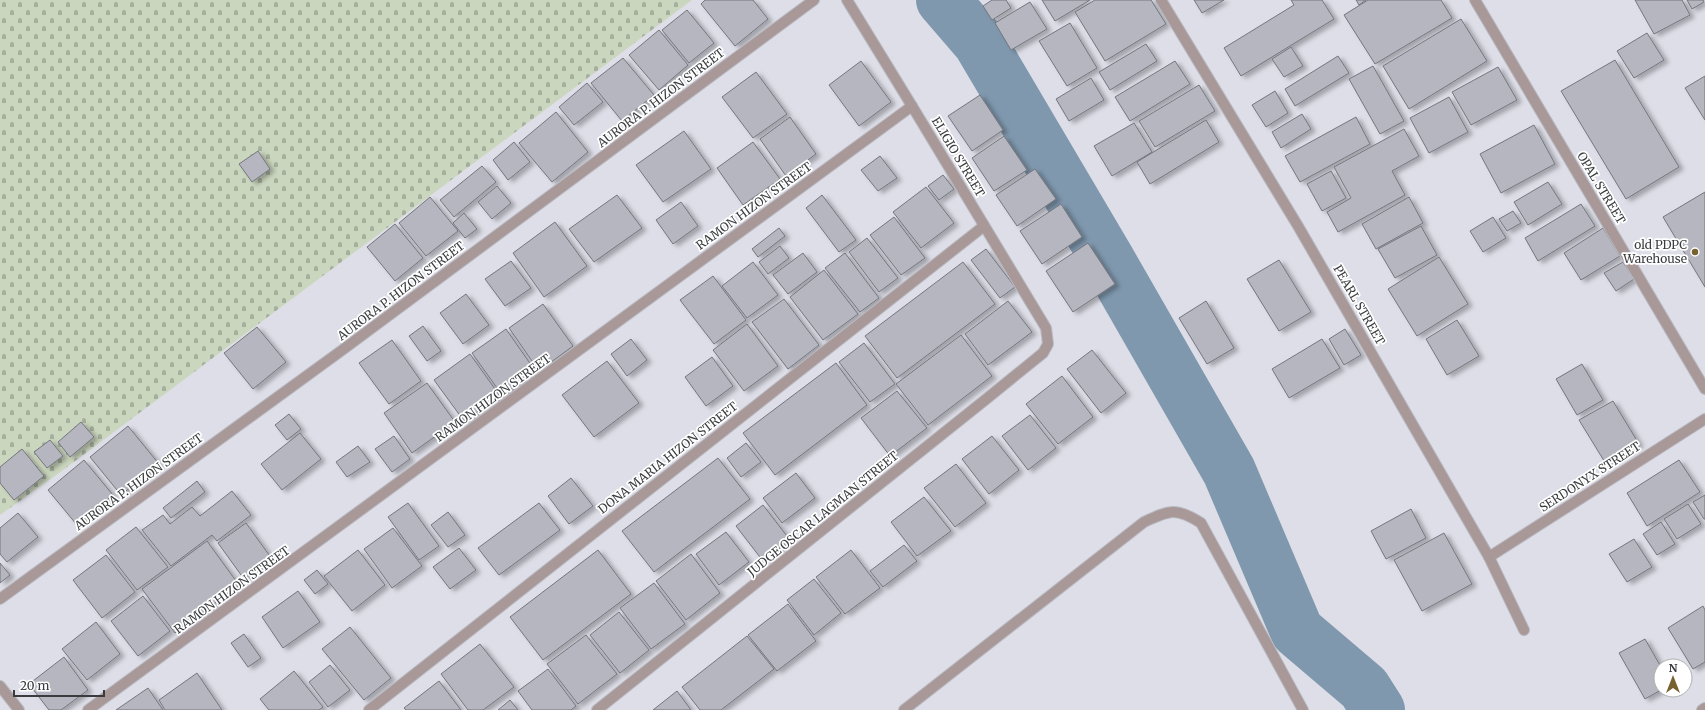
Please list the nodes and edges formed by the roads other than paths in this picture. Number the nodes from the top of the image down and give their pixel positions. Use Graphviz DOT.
graph roads {
  1 [pos="814,0"];
  2 [pos="847,0"];
  3 [pos="1161,0"];
  4 [pos="1475,0"];
  5 [pos="912,106"];
  6 [pos="984,226"];
  7 [pos="1046,328"];
  8 [pos="1705,389"];
  9 [pos="1705,419"];
  10 [pos="1489,557"];
  11 [pos="0,599"];
  12 [pos="1524,630"];
  13 [pos="0,686"];
  14 [pos="1300,707"];
  15 [pos="1705,708"];
  16 [pos="19,710"];
  17 [pos="88,710"];
  18 [pos="369,710"];
  19 [pos="597,710"];
  20 [pos="904,710"];
  21 [pos="1290,710"];
  22 [pos="1702,710"];
  1 -- 11 [label="street, AURORA P. HIZON STREET"];
  2 -- 5 [label="street, ELIGIO STREET"];
  3 -- 10 [label="street, PEARL STREET"];
  4 -- 8 [label="street, OPAL STREET"];
  5 -- 6 [label="street, ELIGIO STREET"];
  5 -- 17 [label="street, RAMON HIZON STREET"];
  6 -- 7 [label="street, ELIGIO STREET"];
  6 -- 18 [label="street, DONA MARIA HIZON STREET"];
  7 -- 19 [label="street, JUDGE OSCAR LAGMAN STREET"];
  9 -- 10 [label="street, SERDONYX STREET"];
  10 -- 12 [label="street, PEARL STREET"];
  13 -- 16 [label="street"];
  14 -- 20 [label="street"];
  14 -- 21 [label="street"];
  15 -- 22 [label="street"];
}
